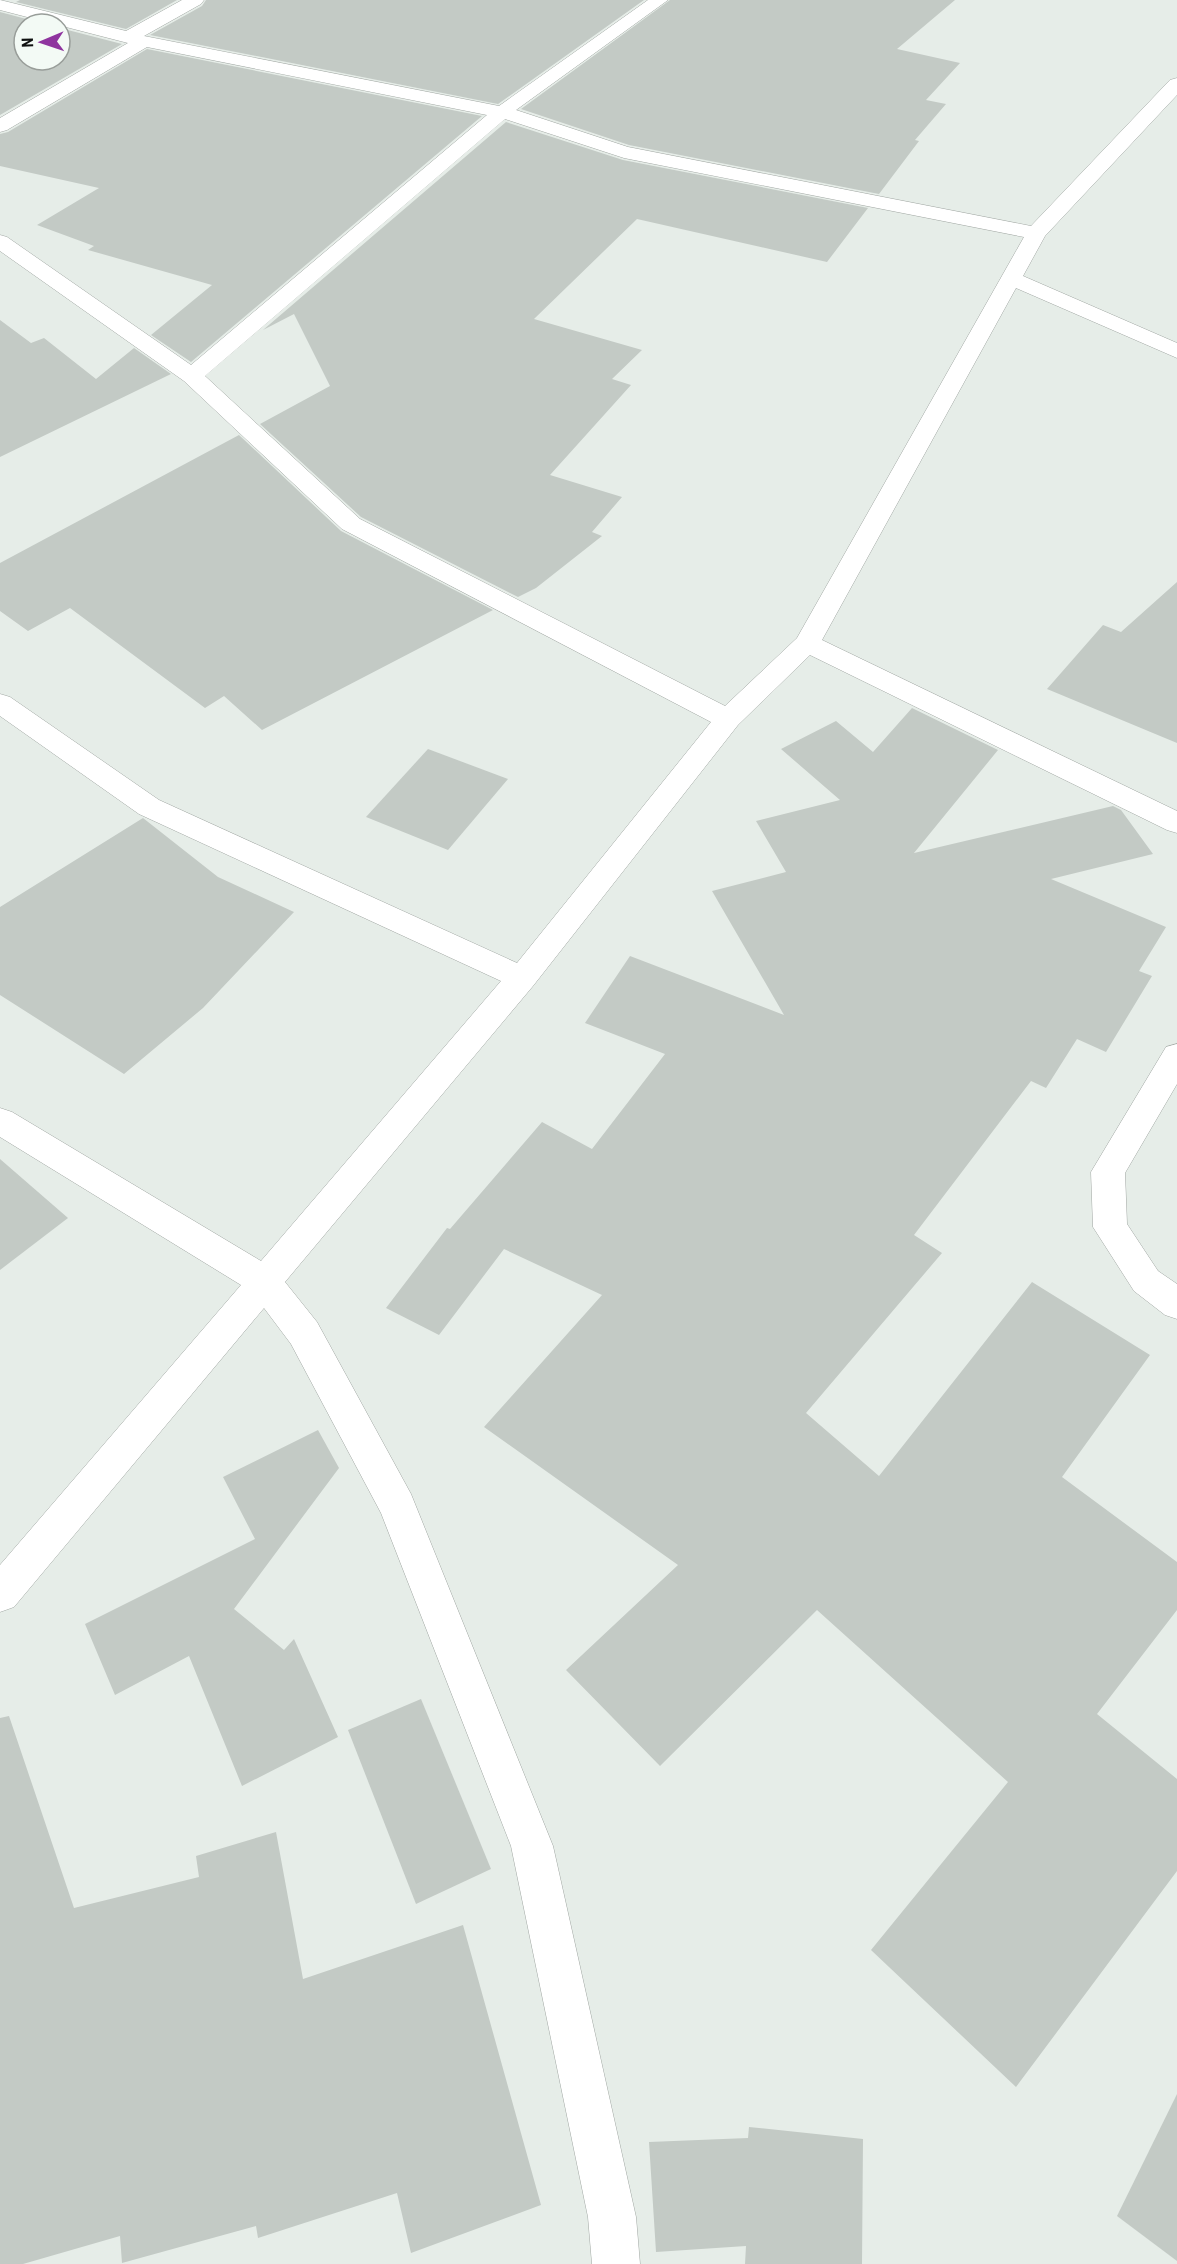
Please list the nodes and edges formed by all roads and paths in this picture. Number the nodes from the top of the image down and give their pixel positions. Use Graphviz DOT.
graph roads {
  1 [pos="195,0"];
  2 [pos="659,0"];
  3 [pos="0,5"];
  4 [pos="136,39"];
  5 [pos="1177,84"];
  6 [pos="502,112"];
  7 [pos="0,126"];
  8 [pos="1036,233"];
  9 [pos="0,241"];
  10 [pos="1012,279"];
  11 [pos="1177,351"];
  12 [pos="192,376"];
  13 [pos="807,643"];
  14 [pos="0,703"];
  15 [pos="728,719"];
  16 [pos="1177,823"];
  17 [pos="522,978"];
  18 [pos="1177,1056"];
  19 [pos="0,1121"];
  20 [pos="264,1281"];
  21 [pos="1177,1304"];
  22 [pos="0,1594"];
  23 [pos="616,2264"];
  1 -- 4 [label="street"];
  2 -- 6 [label="street"];
  3 -- 4 [label="street"];
  4 -- 6 [label="street"];
  4 -- 7 [label="street"];
  5 -- 8 [label="street"];
  6 -- 8 [label="street"];
  6 -- 12 [label="street"];
  8 -- 10 [label="street"];
  9 -- 12 [label="street"];
  10 -- 11 [label="street"];
  10 -- 13 [label="street"];
  12 -- 15 [label="street"];
  13 -- 15 [label="street"];
  13 -- 16 [label="street"];
  14 -- 17 [label="street"];
  15 -- 17 [label="street"];
  17 -- 20 [label="street"];
  18 -- 21 [label="street"];
  19 -- 20 [label="street"];
  20 -- 22 [label="street"];
  20 -- 23 [label="street"];
}
